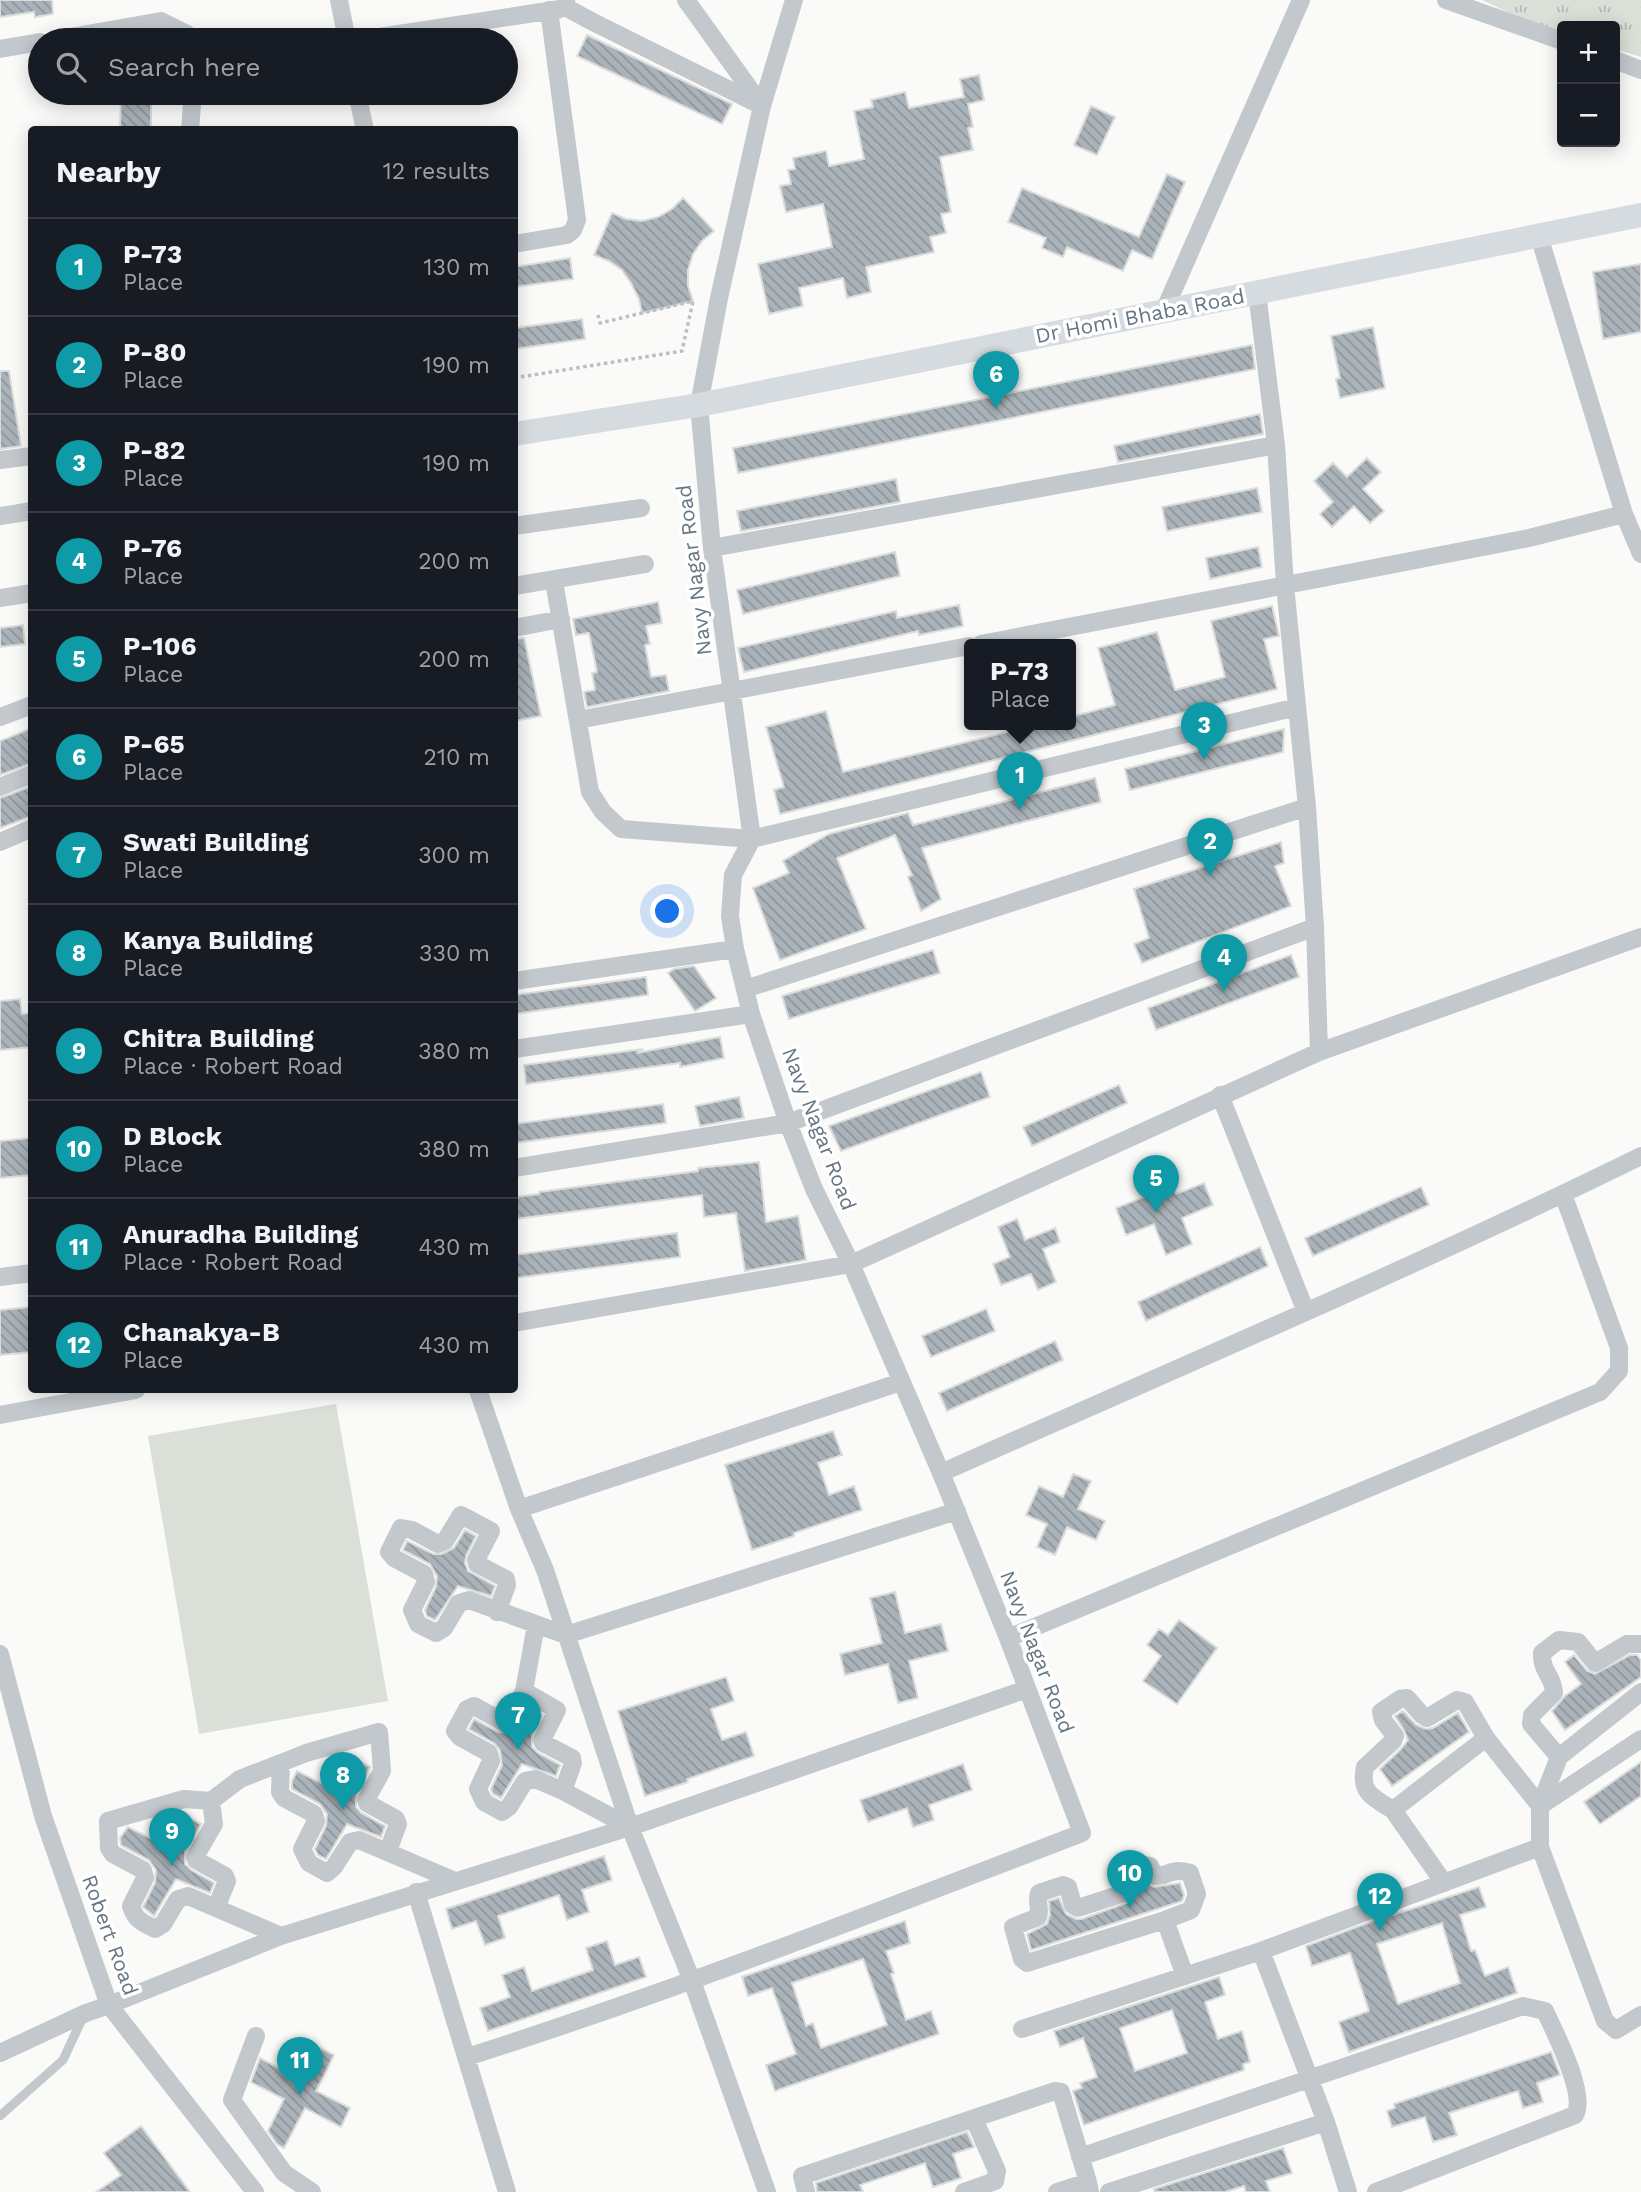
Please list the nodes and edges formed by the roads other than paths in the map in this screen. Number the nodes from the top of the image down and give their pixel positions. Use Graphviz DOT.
graph roads {
  1 [pos="339,0"];
  2 [pos="686,0"];
  3 [pos="794,0"];
  4 [pos="1301,0"];
  5 [pos="1446,0"];
  6 [pos="561,6"];
  7 [pos="121,28"];
  8 [pos="175,28"];
  9 [pos="344,28"];
  10 [pos="431,28"];
  11 [pos="1557,39"];
  12 [pos="28,44"];
  13 [pos="0,49"];
  14 [pos="1620,62"];
  15 [pos="1641,69"];
  16 [pos="192,105"];
  17 [pos="360,105"];
  18 [pos="762,106"];
  19 [pos="190,126"];
  20 [pos="364,126"];
  21 [pos="1641,215"];
  22 [pos="1539,236"];
  23 [pos="518,243"];
  24 [pos="1257,293"];
  25 [pos="1164,311"];
  26 [pos="699,405"];
  27 [pos="518,433"];
  28 [pos="1276,445"];
  29 [pos="28,456"];
  30 [pos="0,460"];
  31 [pos="641,508"];
  32 [pos="28,512"];
  33 [pos="1624,514"];
  34 [pos="0,516"];
  35 [pos="518,525"];
  36 [pos="712,548"];
  37 [pos="1641,554"];
  38 [pos="645,564"];
  39 [pos="554,581"];
  40 [pos="1284,585"];
  41 [pos="518,586"];
  42 [pos="28,594"];
  43 [pos="0,598"];
  44 [pos="561,619"];
  45 [pos="518,627"];
  46 [pos="1007,639"];
  47 [pos="964,647"];
  48 [pos="732,692"];
  49 [pos="28,706"];
  50 [pos="1297,707"];
  51 [pos="0,717"];
  52 [pos="578,720"];
  53 [pos="28,776"];
  54 [pos="0,787"];
  55 [pos="1307,807"];
  56 [pos="28,830"];
  57 [pos="752,839"];
  58 [pos="0,842"];
  59 [pos="1315,927"];
  60 [pos="1641,937"];
  61 [pos="735,949"];
  62 [pos="518,980"];
  63 [pos="745,989"];
  64 [pos="751,1014"];
  65 [pos="518,1048"];
  66 [pos="1319,1052"];
  67 [pos="1220,1095"];
  68 [pos="788,1123"];
  69 [pos="1641,1156"];
  70 [pos="518,1167"];
  71 [pos="1563,1194"];
  72 [pos="851,1264"];
  73 [pos="28,1274"];
  74 [pos="0,1277"];
  75 [pos="1306,1311"];
  76 [pos="518,1322"];
  77 [pos="901,1382"];
  78 [pos="120,1393"];
  79 [pos="479,1393"];
  80 [pos="0,1415"];
  81 [pos="941,1473"];
  82 [pos="519,1509"];
  83 [pos="957,1511"];
  84 [pos="497,1612"];
  85 [pos="536,1625"];
  86 [pos="566,1635"];
  87 [pos="1008,1638"];
  88 [pos="1641,1644"];
  89 [pos="0,1654"];
  90 [pos="1027,1689"];
  91 [pos="524,1691"];
  92 [pos="1641,1692"];
  93 [pos="1486,1738"];
  94 [pos="1641,1739"];
  95 [pos="1559,1757"];
  96 [pos="281,1763"];
  97 [pos="563,1791"];
  98 [pos="211,1801"];
  99 [pos="1540,1806"];
  100 [pos="1393,1810"];
  101 [pos="630,1827"];
  102 [pos="1540,1847"];
  103 [pos="387,1852"];
  104 [pos="455,1881"];
  105 [pos="1444,1883"];
  106 [pos="416,1892"];
  107 [pos="216,1908"];
  108 [pos="1165,1920"];
  109 [pos="281,1936"];
  110 [pos="1261,1951"];
  111 [pos="1185,1976"];
  112 [pos="692,1981"];
  113 [pos="109,2005"];
  114 [pos="86,2012"];
  115 [pos="1641,2015"];
  116 [pos="1022,2029"];
  117 [pos="256,2036"];
  118 [pos="0,2053"];
  119 [pos="467,2057"];
  120 [pos="1308,2078"];
  121 [pos="0,2116"];
  122 [pos="974,2119"];
  123 [pos="1326,2122"];
  124 [pos="1080,2157"];
  125 [pos="1089,2187"];
  126 [pos="255,2192"];
  127 [pos="312,2192"];
  128 [pos="507,2192"];
  129 [pos="767,2192"];
  130 [pos="806,2192"];
  131 [pos="964,2192"];
  132 [pos="1057,2192"];
  133 [pos="1109,2192"];
  134 [pos="1349,2192"];
  135 [pos="1377,2192"];
  1 -- 9 [label="street"];
  2 -- 18 [label="street"];
  3 -- 18 [label="street, Navy Nagar Road"];
  4 -- 25 [label="street"];
  5 -- 11 [label="street"];
  6 -- 10 [label="street"];
  6 -- 18 [label="street"];
  6 -- 23 [label="street"];
  7 -- 8 [label="street"];
  12 -- 13 [label="street"];
  14 -- 15 [label="street"];
  16 -- 19 [label="street"];
  17 -- 20 [label="street"];
  18 -- 26 [label="street, Navy Nagar Road"];
  21 -- 22 [label="street, Dr Homi Bhaba Road"];
  22 -- 24 [label="street, Dr Homi Bhaba Road"];
  22 -- 33 [label="street"];
  24 -- 25 [label="street, Dr Homi Bhaba Road"];
  24 -- 28 [label="street"];
  25 -- 26 [label="street, Dr Homi Bhaba Road"];
  26 -- 27 [label="street, Dr Homi Bhaba Road"];
  26 -- 36 [label="street, Navy Nagar Road"];
  28 -- 36 [label="street"];
  28 -- 40 [label="street"];
  29 -- 30 [label="street"];
  31 -- 35 [label="street"];
  32 -- 34 [label="street"];
  33 -- 37 [label="street"];
  33 -- 40 [label="street"];
  36 -- 48 [label="street, Navy Nagar Road"];
  38 -- 39 [label="street"];
  39 -- 41 [label="street"];
  39 -- 44 [label="street"];
  40 -- 46 [label="street"];
  40 -- 50 [label="street"];
  42 -- 43 [label="street"];
  44 -- 45 [label="street"];
  44 -- 52 [label="street"];
  47 -- 48 [label="street"];
  48 -- 52 [label="street"];
  48 -- 57 [label="street, Navy Nagar Road"];
  49 -- 51 [label="street"];
  50 -- 55 [label="street"];
  50 -- 57 [label="street"];
  52 -- 57 [label="street"];
  53 -- 54 [label="street"];
  55 -- 59 [label="street"];
  55 -- 63 [label="street"];
  56 -- 58 [label="street"];
  57 -- 61 [label="street, Navy Nagar Road"];
  59 -- 66 [label="street"];
  59 -- 68 [label="street"];
  60 -- 66 [label="street"];
  61 -- 62 [label="street"];
  61 -- 63 [label="street, Navy Nagar Road"];
  63 -- 64 [label="street, Navy Nagar Road"];
  64 -- 65 [label="street"];
  64 -- 68 [label="street, Navy Nagar Road"];
  66 -- 67 [label="street"];
  67 -- 72 [label="street"];
  67 -- 75 [label="street"];
  68 -- 70 [label="street"];
  68 -- 72 [label="street, Navy Nagar Road"];
  69 -- 71 [label="street"];
  71 -- 75 [label="street"];
  71 -- 87 [label="street"];
  72 -- 76 [label="street"];
  72 -- 77 [label="street, Navy Nagar Road"];
  73 -- 74 [label="street"];
  75 -- 81 [label="street"];
  77 -- 81 [label="street, Navy Nagar Road"];
  77 -- 82 [label="street"];
  78 -- 80 [label="street"];
  79 -- 82 [label="street"];
  81 -- 83 [label="street, Navy Nagar Road"];
  82 -- 86 [label="street"];
  83 -- 86 [label="street"];
  83 -- 87 [label="street, Navy Nagar Road"];
  84 -- 84 [label="street"];
  84 -- 85 [label="street"];
  85 -- 86 [label="street"];
  85 -- 91 [label="street"];
  86 -- 101 [label="street"];
  87 -- 90 [label="street, Navy Nagar Road"];
  88 -- 95 [label="street"];
  89 -- 113 [label="street, Robert Road"];
  90 -- 101 [label="street"];
  90 -- 112 [label="street, Navy Nagar Road"];
  91 -- 97 [label="street"];
  91 -- 97 [label="street"];
  92 -- 95 [label="street"];
  93 -- 99 [label="street"];
  93 -- 100 [label="street"];
  93 -- 100 [label="street"];
  94 -- 99 [label="street"];
  95 -- 99 [label="street"];
  96 -- 98 [label="street"];
  96 -- 103 [label="street"];
  96 -- 103 [label="street"];
  97 -- 101 [label="street"];
  98 -- 107 [label="street"];
  98 -- 107 [label="street"];
  99 -- 102 [label="street"];
  100 -- 105 [label="street"];
  101 -- 104 [label="street"];
  101 -- 112 [label="street"];
  102 -- 105 [label="street"];
  102 -- 115 [label="street"];
  103 -- 104 [label="street"];
  104 -- 106 [label="street"];
  105 -- 110 [label="street"];
  106 -- 109 [label="street"];
  106 -- 119 [label="street"];
  107 -- 109 [label="street"];
  108 -- 108 [label="street"];
  108 -- 111 [label="street"];
  109 -- 113 [label="street"];
  110 -- 111 [label="street"];
  110 -- 120 [label="street"];
  111 -- 116 [label="street"];
  112 -- 119 [label="street"];
  112 -- 129 [label="street"];
  113 -- 114 [label="street"];
  113 -- 126 [label="street, Robert Road"];
  114 -- 118 [label="street"];
  114 -- 121 [label="lane"];
  117 -- 127 [label="street"];
  119 -- 128 [label="street"];
  120 -- 123 [label="street"];
  120 -- 124 [label="street"];
  120 -- 135 [label="street"];
  122 -- 124 [label="street"];
  122 -- 130 [label="street"];
  122 -- 131 [label="street"];
  123 -- 133 [label="street"];
  123 -- 134 [label="street"];
  124 -- 125 [label="street"];
  125 -- 132 [label="street"];
}
